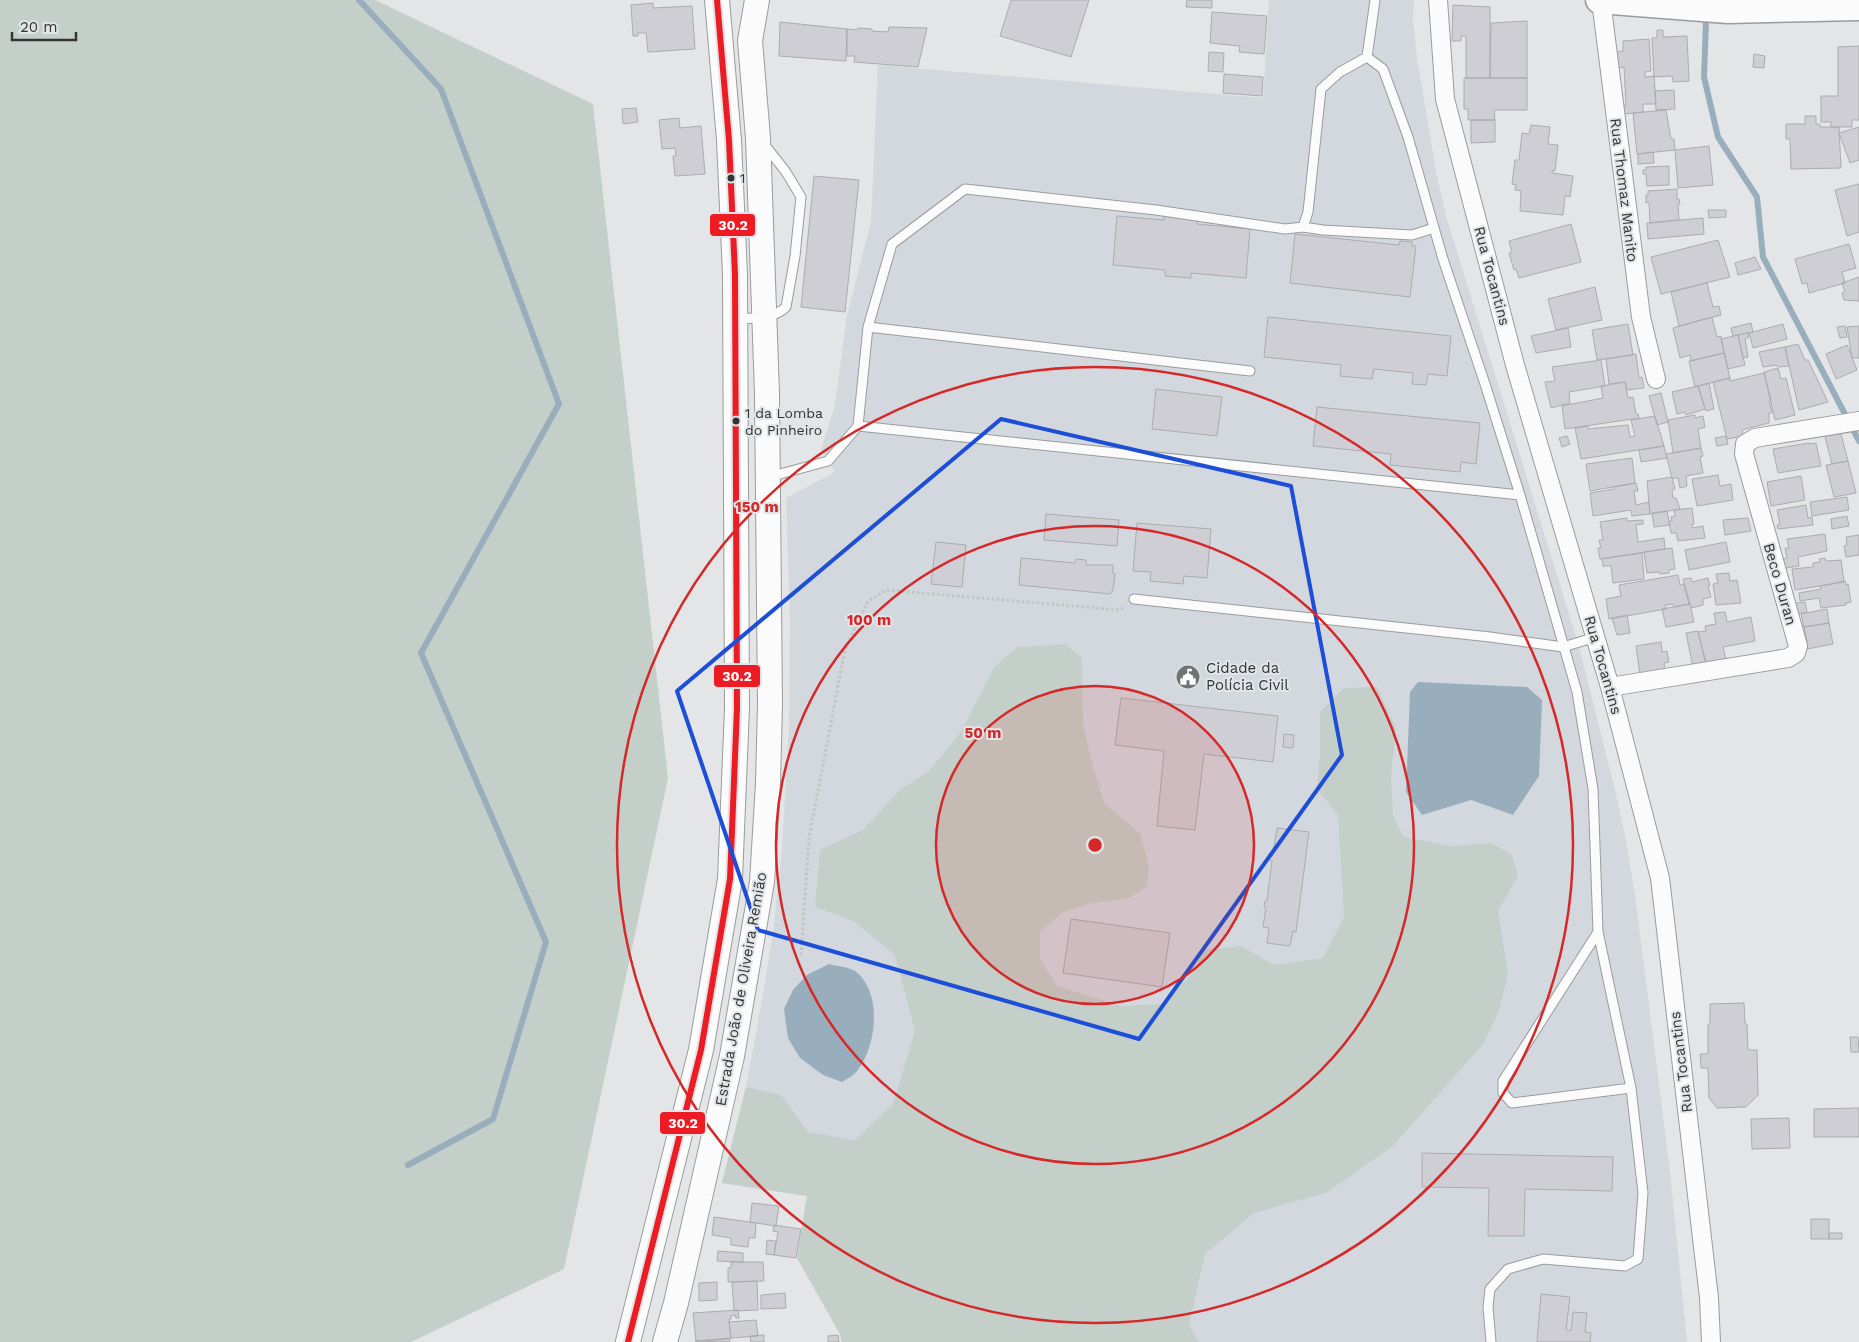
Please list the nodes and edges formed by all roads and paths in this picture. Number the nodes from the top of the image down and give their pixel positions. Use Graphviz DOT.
graph roads {
  1 [pos="718,0"];
  2 [pos="756,0"];
  3 [pos="1375,0"];
  4 [pos="1438,0"];
  5 [pos="1600,0"];
  6 [pos="1859,7"];
  7 [pos="1368,57"];
  8 [pos="758,138"];
  9 [pos="1303,227"];
  10 [pos="1434,228"];
  11 [pos="764,316"];
  12 [pos="736,319"];
  13 [pos="868,327"];
  14 [pos="1250,371"];
  15 [pos="1656,379"];
  16 [pos="1859,421"];
  17 [pos="858,426"];
  18 [pos="767,477"];
  19 [pos="1520,495"];
  20 [pos="1134,599"];
  21 [pos="1596,637"];
  22 [pos="1563,647"];
  23 [pos="1610,687"];
  24 [pos="1598,932"];
  25 [pos="802,955"];
  26 [pos="1631,1088"];
  27 [pos="628,1342"];
  28 [pos="665,1342"];
  29 [pos="1491,1342"];
  30 [pos="1712,1342"];
  1 -- 12 [label="main road, Estrada João de Oliveira Remião"];
  2 -- 8 [label="main road, Estrada João de Oliveira Remião"];
  3 -- 7 [label="lane"];
  4 -- 21 [label="street, Rua Tocantins"];
  5 -- 6 [label="main road"];
  5 -- 15 [label="street, Rua Thomaz Manito"];
  7 -- 9 [label="lane"];
  7 -- 10 [label="lane"];
  8 -- 11 [label="main road, Estrada João de Oliveira Remião"];
  8 -- 11 [label="lane"];
  9 -- 10 [label="lane"];
  9 -- 13 [label="lane"];
  10 -- 19 [label="lane"];
  11 -- 12 [label="lane"];
  11 -- 18 [label="main road, Estrada João de Oliveira Remião"];
  12 -- 27 [label="main road, Estrada João de Oliveira Remião"];
  13 -- 14 [label="lane"];
  13 -- 17 [label="lane"];
  16 -- 23 [label="street, Beco Duran"];
  17 -- 18 [label="lane"];
  17 -- 19 [label="lane"];
  18 -- 28 [label="main road, Estrada João de Oliveira Remião"];
  19 -- 22 [label="lane"];
  20 -- 22 [label="lane"];
  20 -- 25 [label="path"];
  21 -- 22 [label="lane"];
  21 -- 23 [label="street, Rua Tocantins"];
  22 -- 24 [label="lane"];
  23 -- 30 [label="street, Rua Tocantins"];
  24 -- 26 [label="lane"];
  24 -- 26 [label="lane"];
  26 -- 29 [label="lane"];
}
